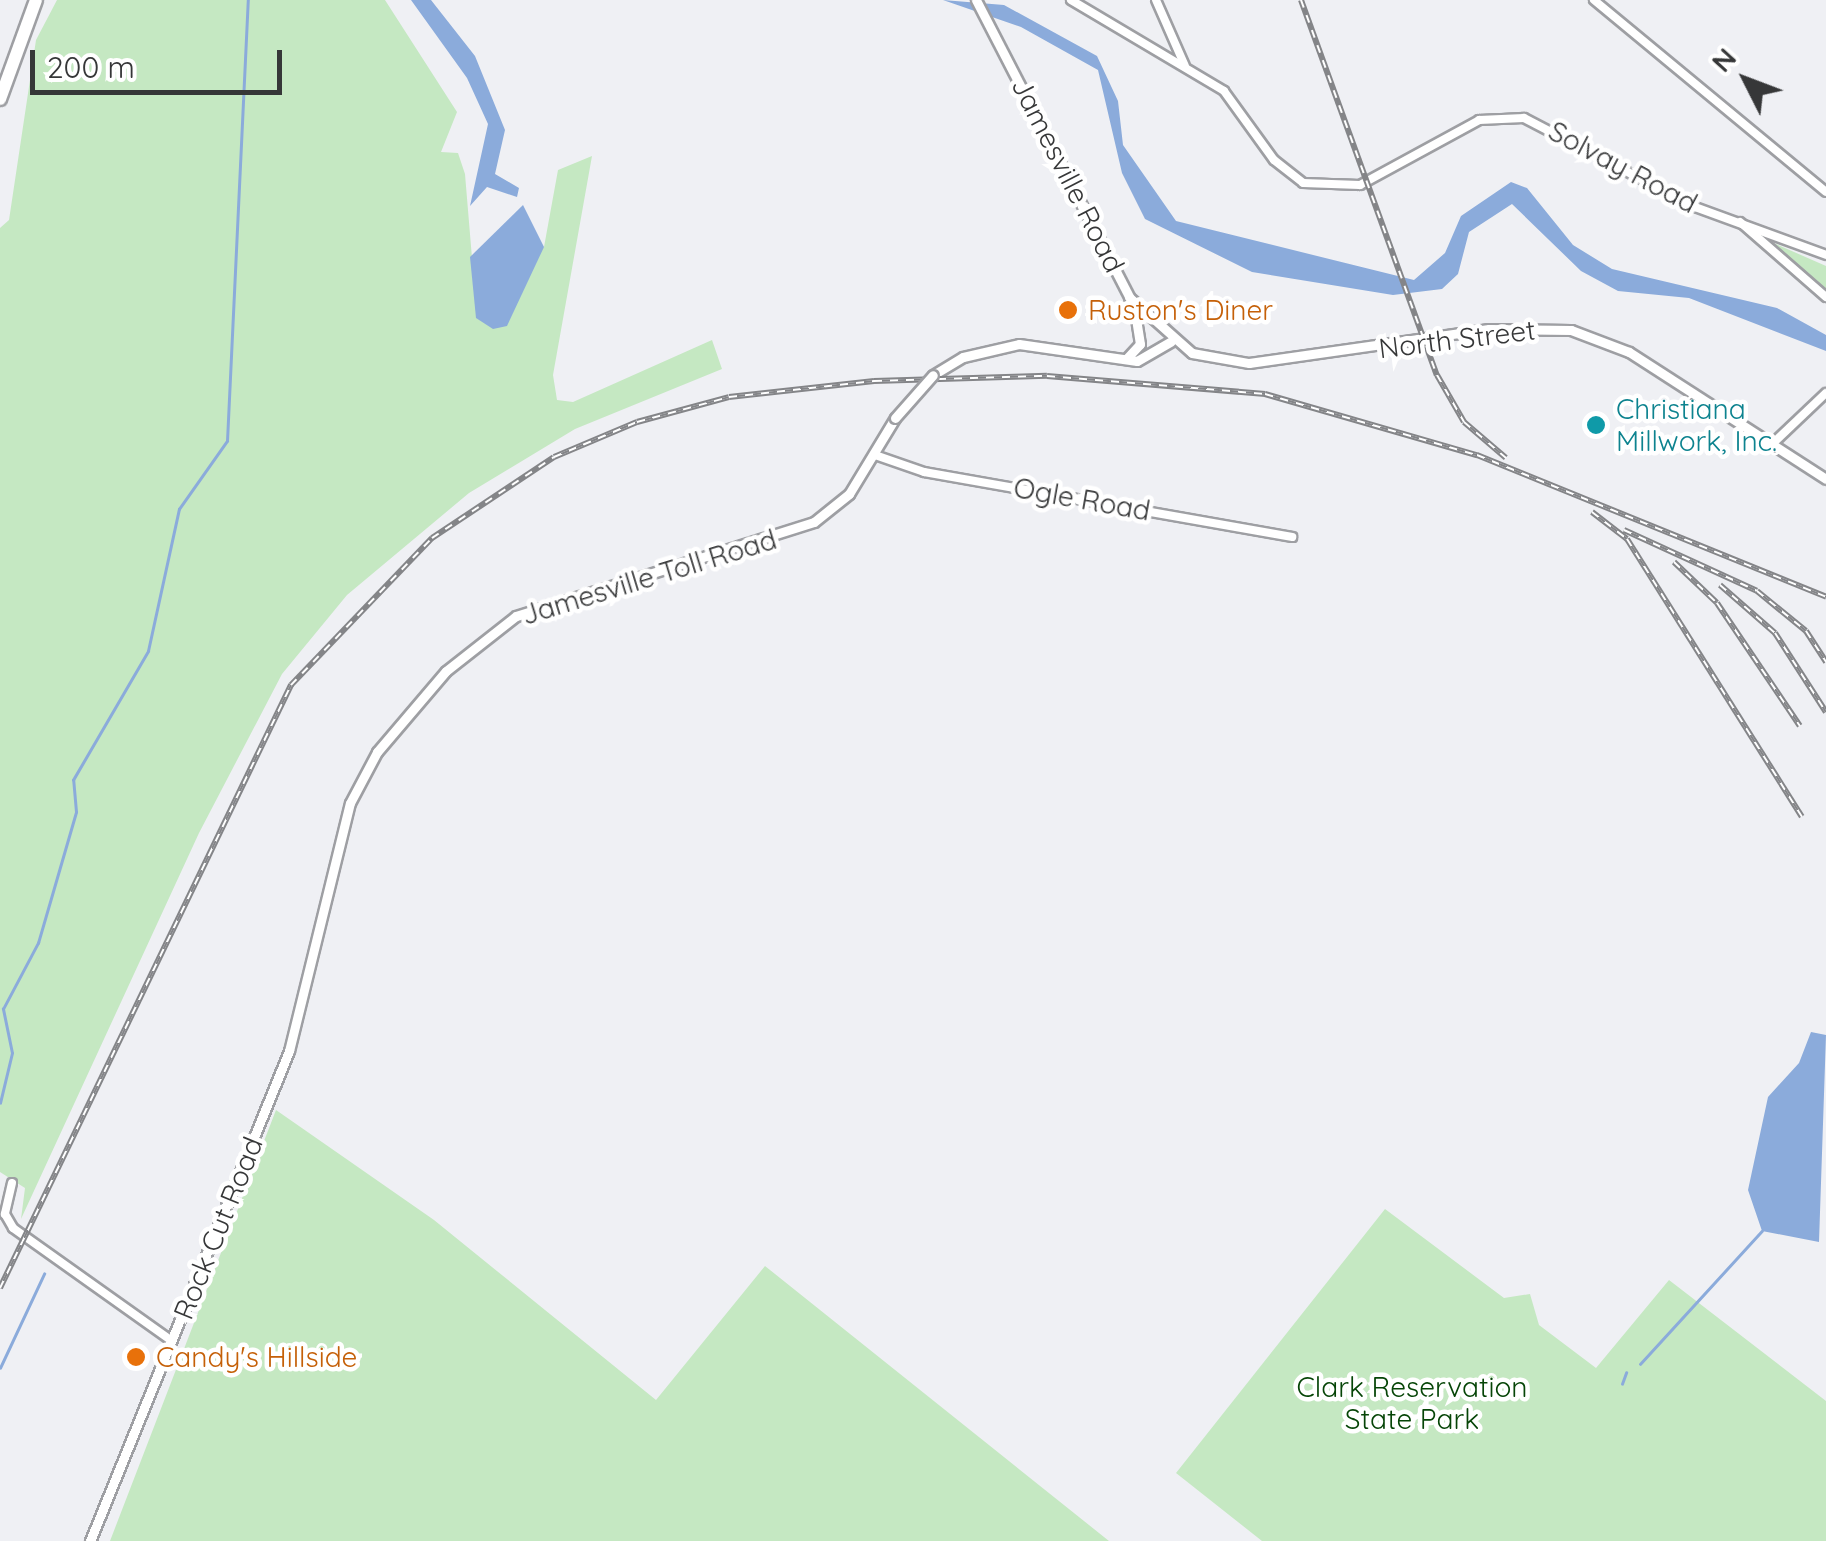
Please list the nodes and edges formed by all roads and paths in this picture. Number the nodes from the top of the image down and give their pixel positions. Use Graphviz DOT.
graph roads {
  1 [pos="36,0"];
  2 [pos="976,0"];
  3 [pos="1070,0"];
  4 [pos="1156,0"];
  5 [pos="1594,0"];
  6 [pos="1185,66"];
  7 [pos="0,99"];
  8 [pos="1826,192"];
  9 [pos="1740,222"];
  10 [pos="1826,256"];
  11 [pos="1129,297"];
  12 [pos="1826,297"];
  13 [pos="1171,341"];
  14 [pos="1127,358"];
  15 [pos="1826,393"];
  16 [pos="1768,448"];
  17 [pos="875,455"];
  18 [pos="1826,479"];
  19 [pos="1292,538"];
  20 [pos="298,1024"];
  21 [pos="12,1182"];
  22 [pos="172,1341"];
  23 [pos="90,1541"];
  1 -- 7 [label="highway"];
  2 -- 11 [label="street, Jamesville Road"];
  3 -- 6 [label="street, Solvay Road"];
  4 -- 6 [label="street"];
  5 -- 8 [label="street"];
  6 -- 9 [label="street, Solvay Road"];
  9 -- 10 [label="street, Solvay Road"];
  9 -- 12 [label="street, Solvay Road"];
  11 -- 13 [label="street, Jamesville Road"];
  11 -- 14 [label="street"];
  13 -- 14 [label="street, Jamesville Toll Road"];
  13 -- 16 [label="street, North Street"];
  14 -- 17 [label="street, Jamesville Toll Road, bridge"];
  15 -- 16 [label="street"];
  16 -- 18 [label="street, North Street"];
  17 -- 19 [label="street, Ogle Road"];
  17 -- 20 [label="street, Jamesville Toll Road"];
  20 -- 22 [label="street, Rock Cut Road"];
  21 -- 22 [label="street"];
  22 -- 23 [label="street, Rock Cut Road"];
}
